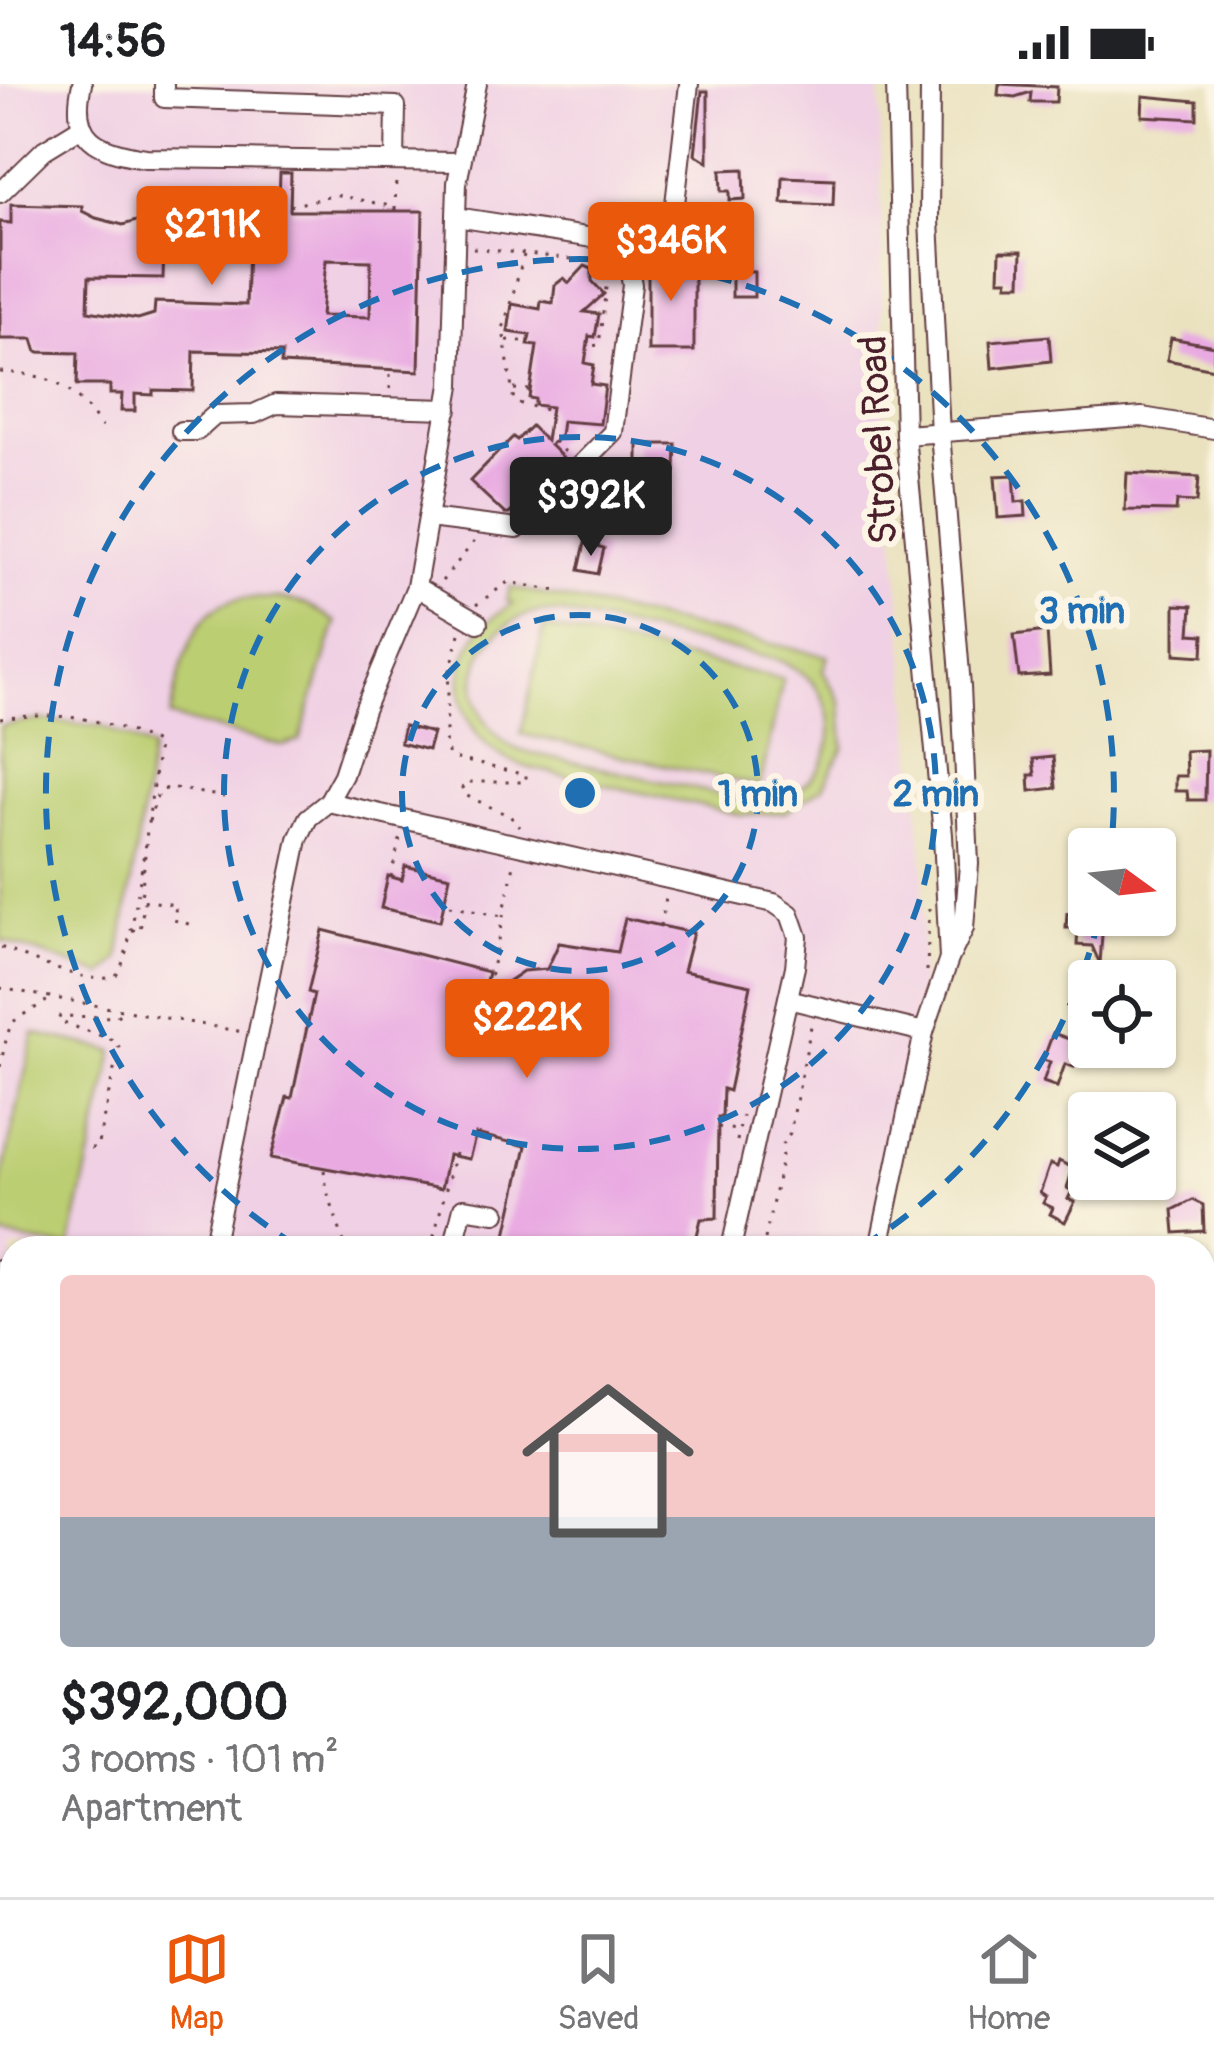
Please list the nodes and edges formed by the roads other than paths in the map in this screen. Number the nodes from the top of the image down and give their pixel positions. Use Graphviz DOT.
graph roads {
  1 [pos="82,84"];
  2 [pos="164,84"];
  3 [pos="477,84"];
  4 [pos="689,84"];
  5 [pos="896,84"];
  6 [pos="930,84"];
  7 [pos="80,128"];
  8 [pos="461,162"];
  9 [pos="401,168"];
  10 [pos="0,193"];
  11 [pos="456,217"];
  12 [pos="626,244"];
  13 [pos="448,409"];
  14 [pos="1214,429"];
  15 [pos="182,431"];
  16 [pos="940,433"];
  17 [pos="905,435"];
  18 [pos="429,518"];
  19 [pos="416,587"];
  20 [pos="473,620"];
  21 [pos="968,790"];
  22 [pos="939,792"];
  23 [pos="328,802"];
  24 [pos="949,959"];
  25 [pos="788,999"];
  26 [pos="925,1033"];
  27 [pos="496,1213"];
  28 [pos="215,1236"];
  29 [pos="456,1236"];
  30 [pos="734,1236"];
  31 [pos="882,1236"];
  1 -- 7 [label="street"];
  2 -- 9 [label="street"];
  3 -- 8 [label="street"];
  4 -- 12 [label="street"];
  5 -- 17 [label="street, Strobel Road"];
  6 -- 16 [label="street, Strobel Road"];
  7 -- 9 [label="street"];
  7 -- 10 [label="street"];
  8 -- 9 [label="street"];
  8 -- 11 [label="street"];
  11 -- 12 [label="street"];
  11 -- 13 [label="street"];
  12 -- 18 [label="street"];
  13 -- 15 [label="street"];
  13 -- 18 [label="street"];
  14 -- 16 [label="street"];
  16 -- 17 [label="street"];
  16 -- 21 [label="street, Strobel Road"];
  17 -- 22 [label="street, Strobel Road"];
  18 -- 19 [label="street"];
  19 -- 20 [label="street"];
  19 -- 23 [label="street"];
  21 -- 22 [label="street"];
  21 -- 24 [label="street, Strobel Road"];
  22 -- 24 [label="street, Strobel Road"];
  23 -- 25 [label="street"];
  23 -- 28 [label="street"];
  24 -- 26 [label="street, Strobel Road"];
  25 -- 26 [label="street"];
  25 -- 30 [label="street"];
  26 -- 31 [label="street, Strobel Road"];
  27 -- 29 [label="street"];
}
